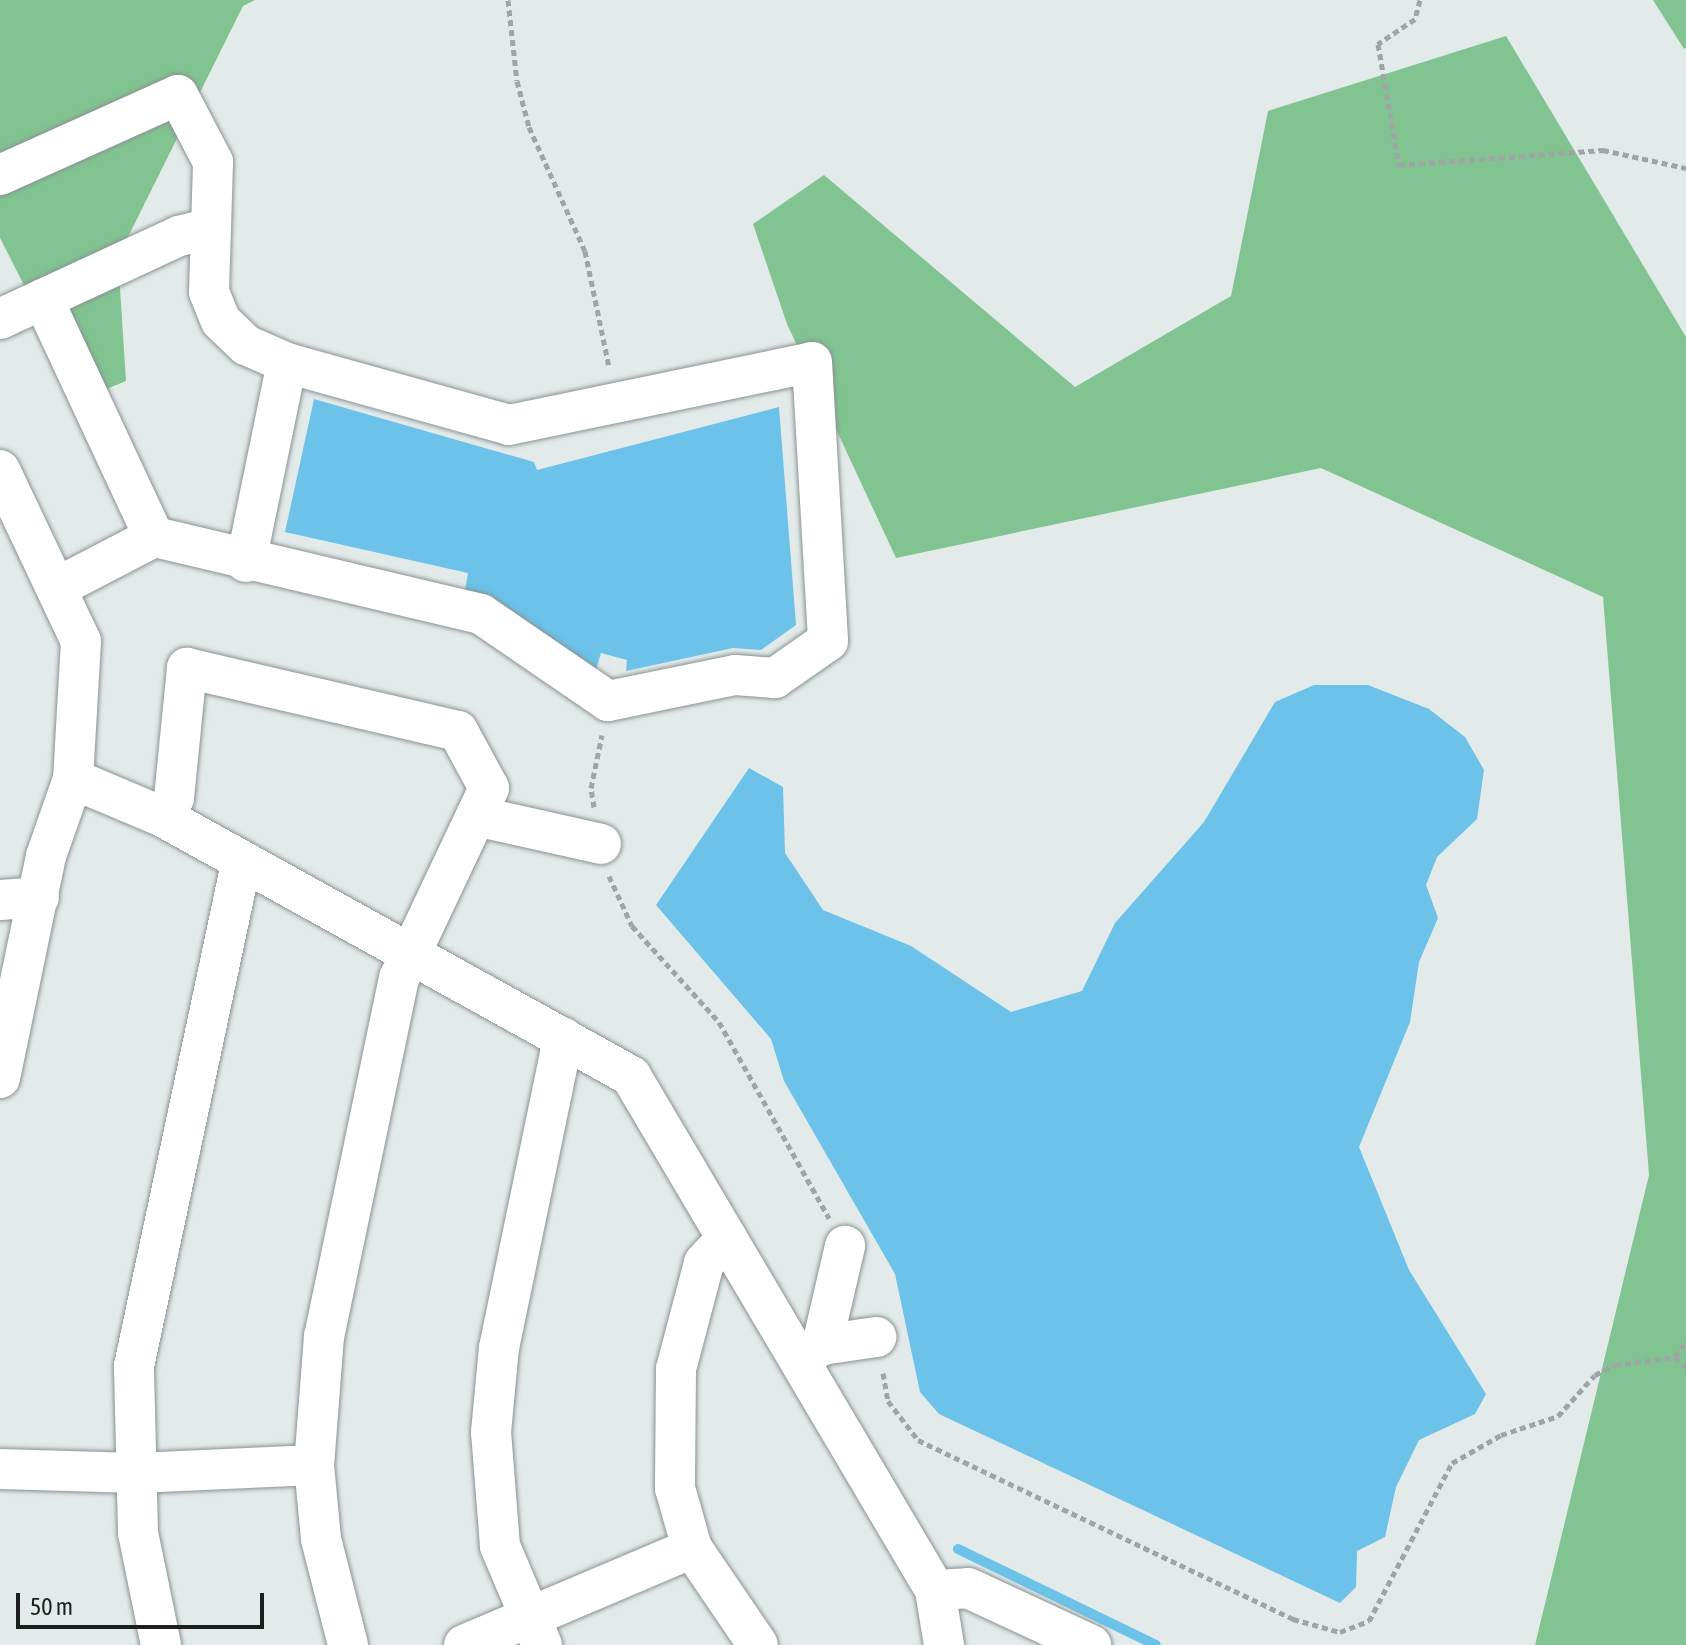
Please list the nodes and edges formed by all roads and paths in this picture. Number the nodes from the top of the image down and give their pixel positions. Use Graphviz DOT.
graph roads {
  1 [pos="508,0"];
  2 [pos="1420,0"];
  3 [pos="1686,168"];
  4 [pos="0,175"];
  5 [pos="211,228"];
  6 [pos="43,299"];
  7 [pos="0,319"];
  8 [pos="287,363"];
  9 [pos="616,403"];
  10 [pos="0,470"];
  11 [pos="154,537"];
  12 [pos="246,562"];
  13 [pos="56,588"];
  14 [pos="608,701"];
  15 [pos="73,779"];
  16 [pos="476,816"];
  17 [pos="163,817"];
  18 [pos="601,844"];
  19 [pos="241,864"];
  20 [pos="19,899"];
  21 [pos="414,955"];
  22 [pos="563,1038"];
  23 [pos="0,1078"];
  24 [pos="727,1238"];
  25 [pos="845,1246"];
  26 [pos="876,1337"];
  27 [pos="1686,1341"];
  28 [pos="810,1352"];
  29 [pos="1675,1357"];
  30 [pos="1686,1368"];
  31 [pos="314,1465"];
  32 [pos="0,1469"];
  33 [pos="137,1473"];
  34 [pos="692,1548"];
  35 [pos="935,1590"];
  36 [pos="536,1632"];
  37 [pos="161,1645"];
  38 [pos="348,1645"];
  39 [pos="464,1645"];
  40 [pos="758,1645"];
  41 [pos="944,1645"];
  42 [pos="1091,1645"];
  1 -- 9 [label="path"];
  2 -- 3 [label="path"];
  4 -- 5 [label="street"];
  5 -- 6 [label="street"];
  5 -- 8 [label="street"];
  6 -- 7 [label="street"];
  6 -- 11 [label="street"];
  8 -- 9 [label="street"];
  8 -- 12 [label="street"];
  9 -- 14 [label="street"];
  10 -- 13 [label="street"];
  11 -- 12 [label="street"];
  11 -- 13 [label="street"];
  12 -- 14 [label="street"];
  13 -- 15 [label="street"];
  14 -- 18 [label="path"];
  15 -- 17 [label="street"];
  15 -- 20 [label="street"];
  16 -- 17 [label="street"];
  16 -- 18 [label="street"];
  16 -- 21 [label="street"];
  17 -- 19 [label="street"];
  18 -- 25 [label="path"];
  19 -- 21 [label="street"];
  19 -- 33 [label="street"];
  20 -- 23 [label="street"];
  21 -- 22 [label="street"];
  21 -- 31 [label="street"];
  22 -- 24 [label="street"];
  22 -- 36 [label="street"];
  24 -- 28 [label="street"];
  24 -- 34 [label="street"];
  25 -- 28 [label="street"];
  26 -- 28 [label="street"];
  26 -- 29 [label="path"];
  27 -- 29 [label="path"];
  28 -- 35 [label="street"];
  29 -- 30 [label="path"];
  31 -- 33 [label="street"];
  31 -- 38 [label="street"];
  32 -- 33 [label="street"];
  33 -- 37 [label="street"];
  34 -- 36 [label="street"];
  34 -- 40 [label="street"];
  35 -- 41 [label="street"];
  35 -- 42 [label="street"];
  36 -- 39 [label="street"];
}
